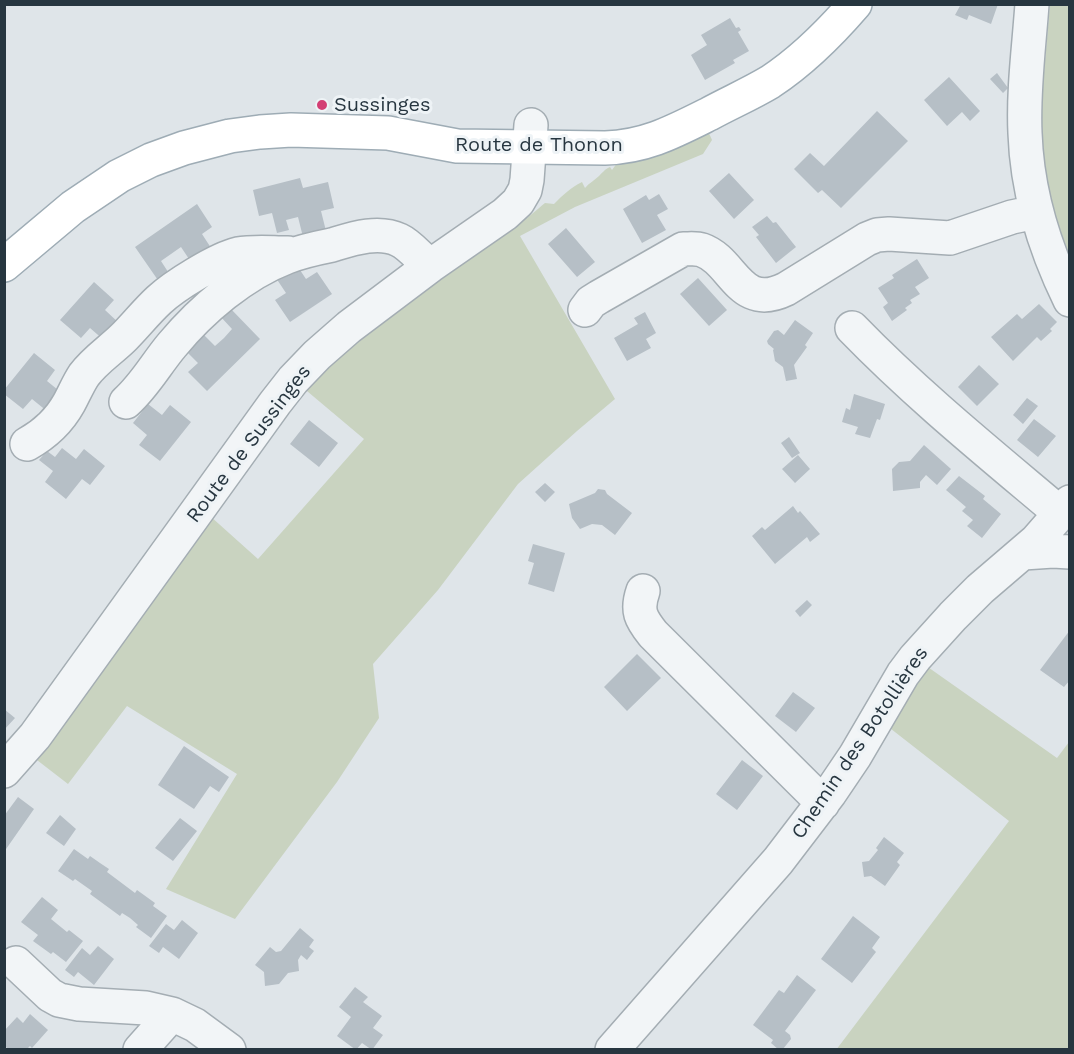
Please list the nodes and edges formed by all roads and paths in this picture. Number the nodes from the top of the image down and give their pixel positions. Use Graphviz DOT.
graph roads {
  1 [pos="855,4"];
  2 [pos="1032,4"];
  3 [pos="530,136"];
  4 [pos="1036,212"];
  5 [pos="300,252"];
  6 [pos="4,265"];
  7 [pos="430,267"];
  8 [pos="1070,300"];
  9 [pos="585,310"];
  10 [pos="852,328"];
  11 [pos="126,402"];
  12 [pos="27,444"];
  13 [pos="1065,508"];
  14 [pos="1070,552"];
  15 [pos="1023,553"];
  16 [pos="642,591"];
  17 [pos="4,771"];
  18 [pos="823,803"];
  19 [pos="16,963"];
  20 [pos="172,1014"];
  21 [pos="140,1050"];
  22 [pos="229,1050"];
  23 [pos="612,1050"];
  1 -- 3 [label="main road, Route de Thonon"];
  2 -- 4 [label="street"];
  3 -- 6 [label="main road, Route de Thonon"];
  3 -- 7 [label="street, Route de Sussinges"];
  4 -- 8 [label="street"];
  4 -- 9 [label="street"];
  5 -- 7 [label="street"];
  5 -- 11 [label="street"];
  5 -- 12 [label="street"];
  7 -- 17 [label="street, Route de Sussinges"];
  10 -- 13 [label="street"];
  13 -- 15 [label="street, Chemin des Botollières"];
  14 -- 15 [label="street"];
  15 -- 18 [label="street, Chemin des Botollières"];
  16 -- 18 [label="street"];
  18 -- 23 [label="street, Chemin des Botollières"];
  19 -- 20 [label="street"];
  20 -- 21 [label="street"];
  20 -- 22 [label="street"];
}
